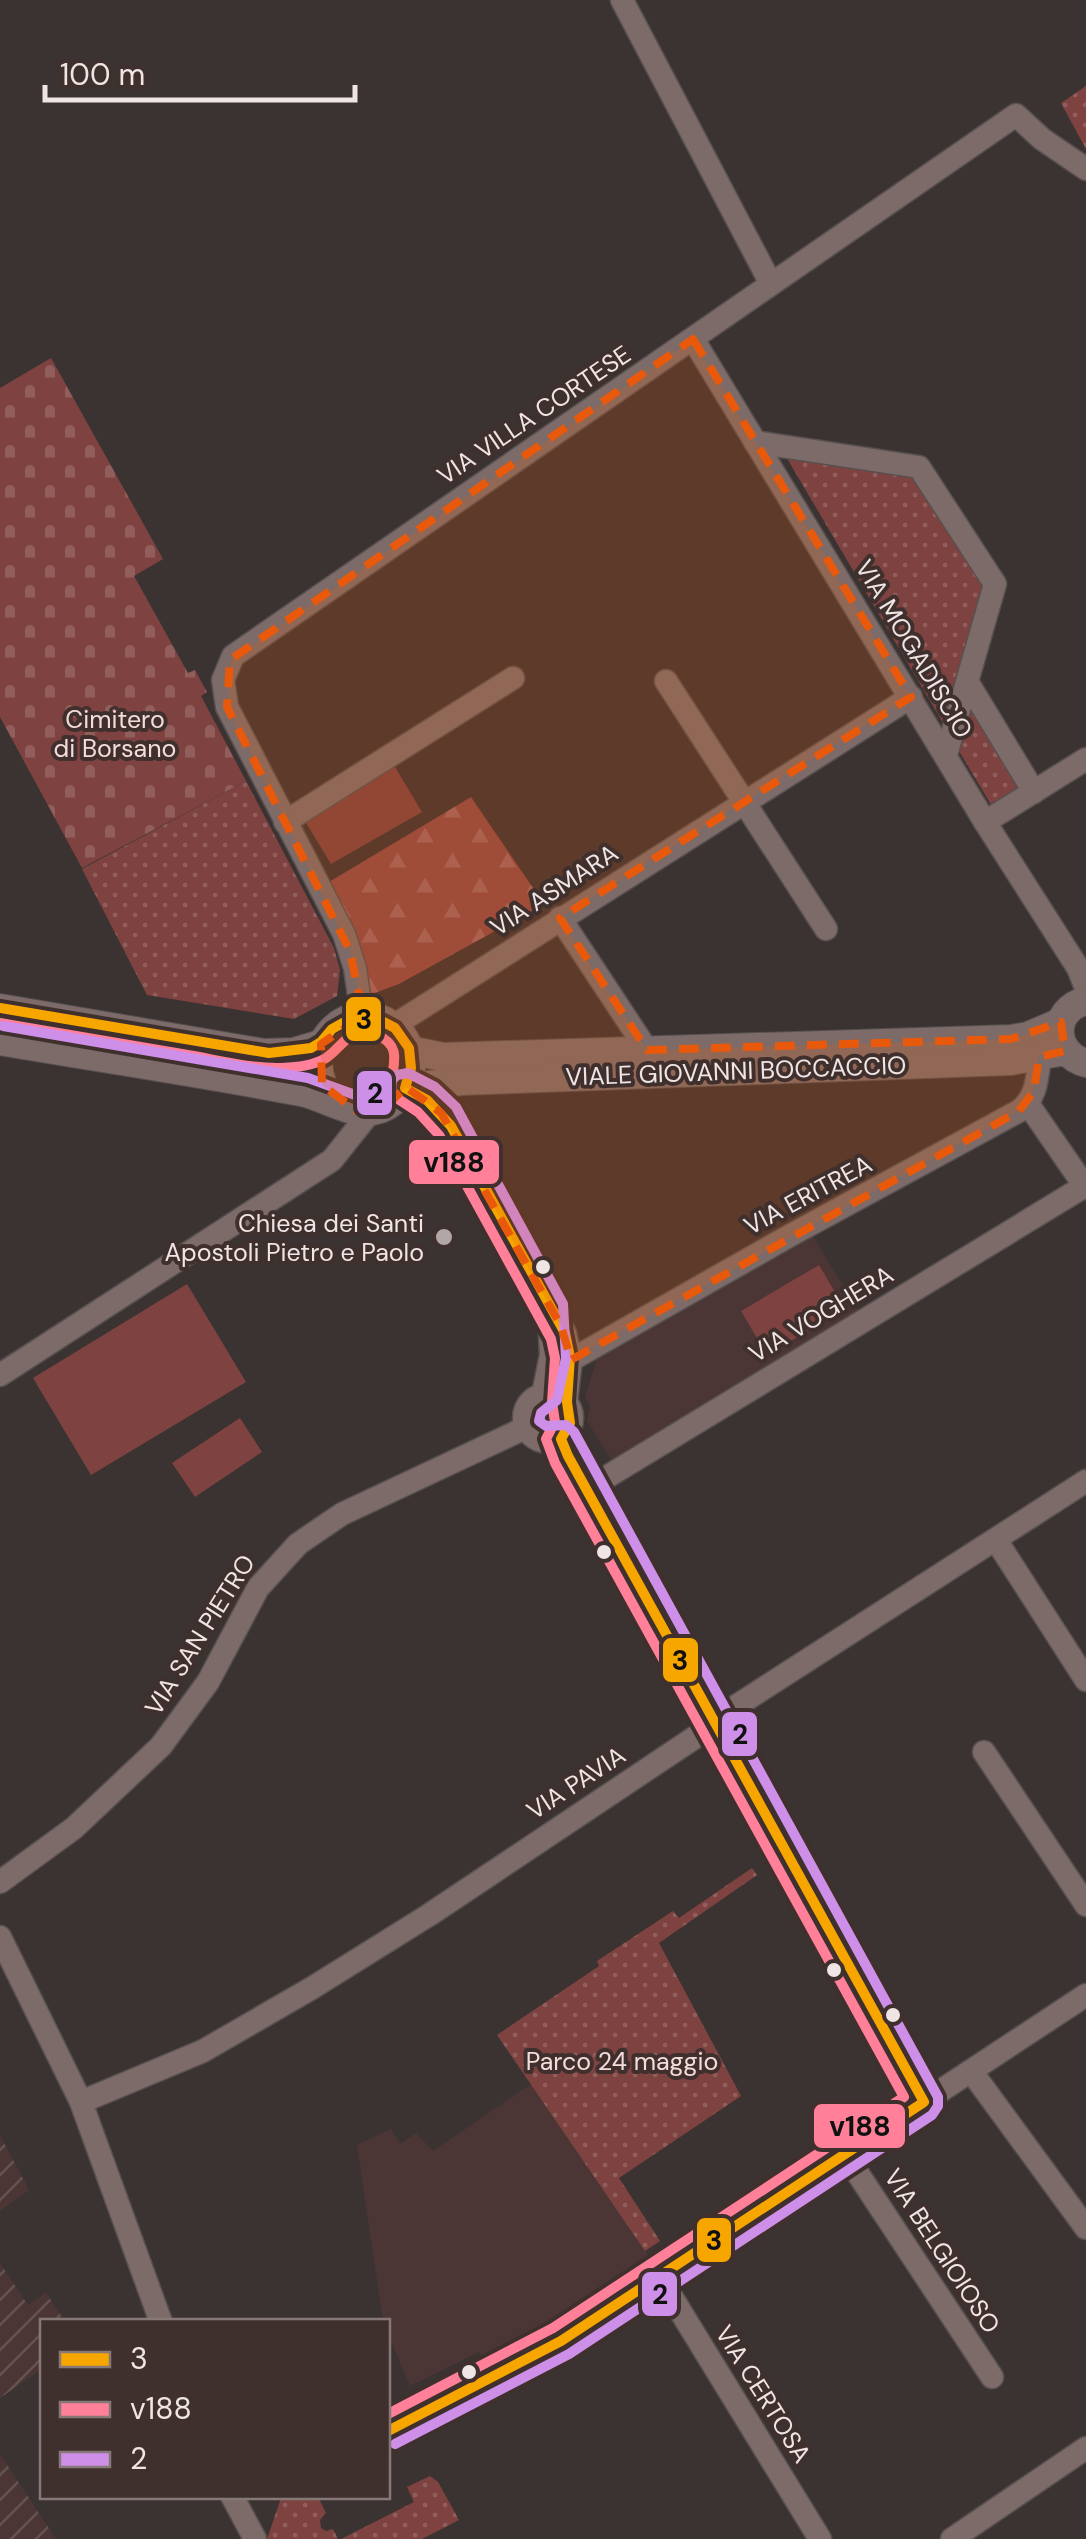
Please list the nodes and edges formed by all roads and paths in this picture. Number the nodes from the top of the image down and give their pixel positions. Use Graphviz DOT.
graph roads {
  1 [pos="622,0"];
  2 [pos="1086,169"];
  3 [pos="771,284"];
  4 [pos="693,339"];
  5 [pos="756,442"];
  6 [pos="513,678"];
  7 [pos="666,681"];
  8 [pos="968,683"];
  9 [pos="911,697"];
  10 [pos="946,755"];
  11 [pos="1086,759"];
  12 [pos="1034,792"];
  13 [pos="744,800"];
  14 [pos="286,822"];
  15 [pos="986,822"];
  16 [pos="560,918"];
  17 [pos="826,929"];
  18 [pos="1086,988"];
  19 [pos="1086,1001"];
  20 [pos="0,1008"];
  21 [pos="362,1016"];
  22 [pos="1061,1022"];
  23 [pos="401,1038"];
  24 [pos="0,1040"];
  25 [pos="321,1044"];
  26 [pos="646,1050"];
  27 [pos="1064,1057"];
  28 [pos="405,1088"];
  29 [pos="336,1103"];
  30 [pos="1028,1104"];
  31 [pos="371,1111"];
  32 [pos="1085,1188"];
  33 [pos="548,1308"];
  34 [pos="572,1360"];
  35 [pos="0,1376"];
  36 [pos="543,1394"];
  37 [pos="566,1402"];
  38 [pos="525,1428"];
  39 [pos="561,1439"];
  40 [pos="1086,1481"];
  41 [pos="587,1489"];
  42 [pos="996,1540"];
  43 [pos="1086,1680"];
  44 [pos="714,1722"];
  45 [pos="984,1752"];
  46 [pos="0,1882"];
  47 [pos="1086,1905"];
  48 [pos="0,1937"];
  49 [pos="10,1985"];
  50 [pos="1086,1995"];
  51 [pos="971,2071"];
  52 [pos="81,2102"];
  53 [pos="924,2102"];
  54 [pos="845,2154"];
  55 [pos="1086,2228"];
  56 [pos="660,2278"];
  57 [pos="159,2319"];
  58 [pos="992,2377"];
  59 [pos="390,2430"];
  60 [pos="1086,2448"];
  61 [pos="243,2500"];
  62 [pos="255,2539"];
  63 [pos="820,2539"];
  64 [pos="952,2539"];
  1 -- 3 [label="street"];
  2 -- 3 [label="street, VIA VILLA CORTESE"];
  3 -- 4 [label="street, VIA VILLA CORTESE"];
  4 -- 5 [label="street, VIA MOGADISCIO"];
  4 -- 14 [label="street, VIA VILLA CORTESE"];
  5 -- 8 [label="street"];
  5 -- 9 [label="street, VIA MOGADISCIO"];
  6 -- 14 [label="street"];
  7 -- 13 [label="street"];
  8 -- 10 [label="street"];
  8 -- 12 [label="street"];
  9 -- 10 [label="street, VIA MOGADISCIO"];
  9 -- 13 [label="street, VIA ASMARA"];
  10 -- 15 [label="street, VIA MOGADISCIO"];
  11 -- 12 [label="street"];
  12 -- 15 [label="street"];
  13 -- 16 [label="street, VIA ASMARA"];
  13 -- 17 [label="street"];
  14 -- 21 [label="street, VIA VILLA CORTESE"];
  15 -- 18 [label="street, VIA MOGADISCIO"];
  16 -- 23 [label="street, VIA ASMARA"];
  16 -- 26 [label="street"];
  19 -- 22 [label="street, VIALE GIOVANNI BOCCACCIO"];
  20 -- 25 [label="street"];
  21 -- 23 [label="street, VIALE GIOVANNI BOCCACCIO"];
  21 -- 25 [label="street"];
  22 -- 26 [label="street, VIALE GIOVANNI BOCCACCIO"];
  22 -- 27 [label="street"];
  23 -- 26 [label="street, VIALE GIOVANNI BOCCACCIO"];
  23 -- 28 [label="street"];
  24 -- 29 [label="street"];
  25 -- 29 [label="street"];
  27 -- 28 [label="street, VIALE GIOVANNI BOCCACCIO"];
  27 -- 30 [label="street"];
  28 -- 31 [label="street, VIALE GIOVANNI BOCCACCIO"];
  28 -- 33 [label="street"];
  29 -- 31 [label="street"];
  30 -- 32 [label="street"];
  30 -- 34 [label="street, VIA ERITREA"];
  31 -- 35 [label="street"];
  32 -- 41 [label="street, VIA VOGHERA"];
  33 -- 34 [label="street"];
  33 -- 36 [label="street"];
  34 -- 37 [label="street"];
  36 -- 37 [label="street"];
  36 -- 38 [label="street"];
  37 -- 39 [label="street"];
  38 -- 39 [label="street"];
  38 -- 46 [label="street, VIA SAN PIETRO"];
  39 -- 41 [label="street"];
  40 -- 42 [label="street, VIA PAVIA"];
  41 -- 44 [label="street"];
  42 -- 43 [label="street"];
  42 -- 44 [label="street, VIA PAVIA"];
  44 -- 52 [label="street, VIA PAVIA"];
  44 -- 53 [label="street"];
  45 -- 47 [label="street"];
  48 -- 49 [label="street"];
  49 -- 52 [label="street"];
  50 -- 51 [label="street"];
  51 -- 53 [label="street"];
  51 -- 55 [label="street"];
  52 -- 57 [label="street"];
  53 -- 54 [label="street"];
  54 -- 56 [label="street"];
  54 -- 58 [label="street, VIA BELGIOIOSO"];
  56 -- 59 [label="street"];
  56 -- 63 [label="street, VIA CERTOSA"];
  60 -- 64 [label="street"];
  61 -- 62 [label="street"];
}
